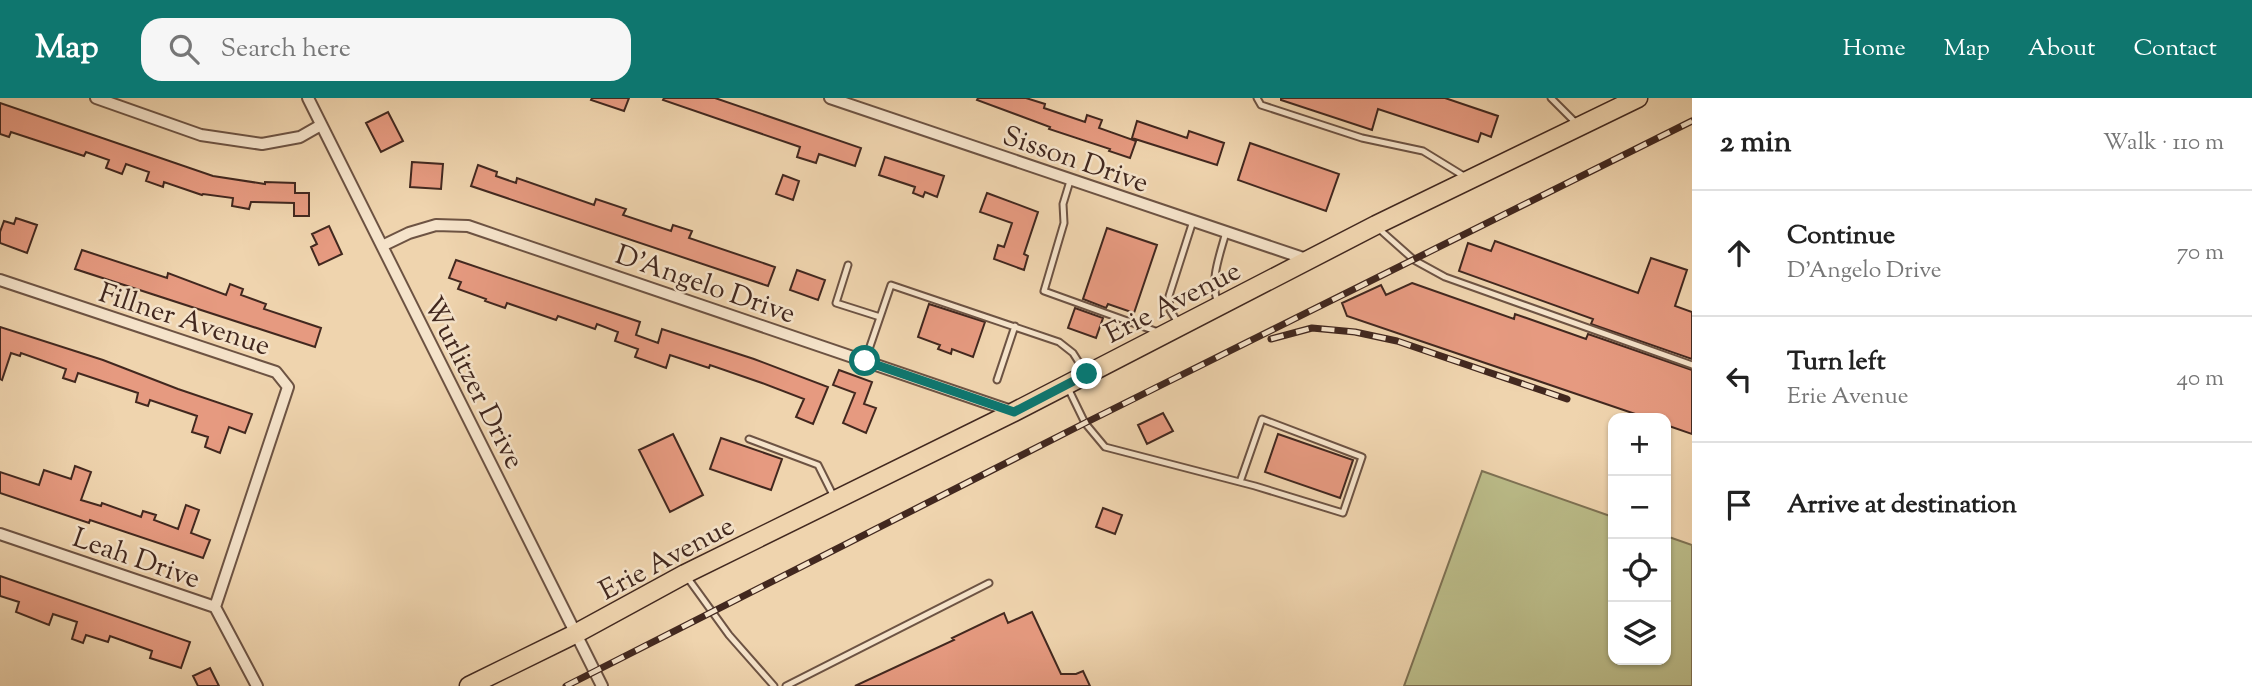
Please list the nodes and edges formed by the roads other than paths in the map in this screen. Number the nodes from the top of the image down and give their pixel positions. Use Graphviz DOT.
graph roads {
  1 [pos="96,98"];
  2 [pos="308,98"];
  3 [pos="830,98"];
  4 [pos="1257,98"];
  5 [pos="1551,98"];
  6 [pos="1638,98"];
  7 [pos="321,125"];
  8 [pos="1580,126"];
  9 [pos="1070,180"];
  10 [pos="1470,180"];
  11 [pos="1193,221"];
  12 [pos="1376,225"];
  13 [pos="1226,232"];
  14 [pos="382,246"];
  15 [pos="1309,260"];
  16 [pos="848,265"];
  17 [pos="0,280"];
  18 [pos="1220,306"];
  19 [pos="880,317"];
  20 [pos="1015,326"];
  21 [pos="1180,326"];
  22 [pos="1164,334"];
  23 [pos="865,361"];
  24 [pos="1692,365"];
  25 [pos="1087,374"];
  26 [pos="997,380"];
  27 [pos="1067,385"];
  28 [pos="1014,412"];
  29 [pos="748,439"];
  30 [pos="1240,482"];
  31 [pos="835,500"];
  32 [pos="0,534"];
  33 [pos="685,574"];
  34 [pos="989,583"];
  35 [pos="215,607"];
  36 [pos="576,634"];
  37 [pos="257,686"];
  38 [pos="470,686"];
  39 [pos="602,686"];
  40 [pos="774,686"];
  41 [pos="786,686"];
  1 -- 7 [label="street"];
  2 -- 7 [label="street, Wurlitzer Drive"];
  3 -- 9 [label="street, Sisson Drive"];
  4 -- 10 [label="lane"];
  5 -- 8 [label="lane"];
  6 -- 8 [label="main road, Erie Avenue"];
  7 -- 14 [label="street, Wurlitzer Drive"];
  8 -- 10 [label="main road, Erie Avenue"];
  9 -- 11 [label="street, Sisson Drive"];
  9 -- 22 [label="lane"];
  10 -- 12 [label="main road, Erie Avenue"];
  11 -- 13 [label="street, Sisson Drive"];
  11 -- 21 [label="lane"];
  12 -- 15 [label="main road, Erie Avenue"];
  12 -- 24 [label="lane"];
  13 -- 15 [label="street, Sisson Drive"];
  13 -- 18 [label="lane"];
  14 -- 23 [label="street, D'Angelo Drive"];
  14 -- 36 [label="street, Wurlitzer Drive"];
  15 -- 18 [label="main road, Erie Avenue"];
  16 -- 19 [label="lane"];
  17 -- 35 [label="street, Fillner Avenue"];
  18 -- 21 [label="main road, Erie Avenue"];
  19 -- 20 [label="lane"];
  19 -- 23 [label="lane"];
  20 -- 25 [label="lane"];
  20 -- 26 [label="lane"];
  21 -- 22 [label="main road, Erie Avenue"];
  22 -- 25 [label="main road, Erie Avenue"];
  23 -- 28 [label="street, D'Angelo Drive"];
  25 -- 27 [label="main road, Erie Avenue"];
  27 -- 28 [label="main road, Erie Avenue"];
  27 -- 30 [label="lane"];
  28 -- 31 [label="main road, Erie Avenue"];
  29 -- 31 [label="lane"];
  30 -- 30 [label="lane"];
  31 -- 33 [label="main road, Erie Avenue"];
  32 -- 35 [label="street, Leah Drive"];
  33 -- 36 [label="main road, Erie Avenue"];
  33 -- 40 [label="lane"];
  34 -- 41 [label="lane"];
  35 -- 37 [label="street, Leah Drive"];
  36 -- 38 [label="main road, Erie Avenue"];
  36 -- 39 [label="street, Wurlitzer Drive"];
}
